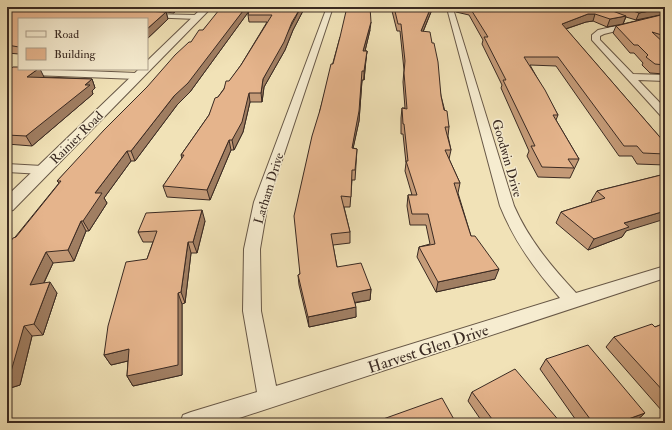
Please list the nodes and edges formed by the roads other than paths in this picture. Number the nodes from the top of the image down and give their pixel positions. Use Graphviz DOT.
graph roads {
  1 [pos="208,7"];
  2 [pos="330,7"];
  3 [pos="456,7"];
  4 [pos="138,15"];
  5 [pos="197,17"];
  6 [pos="665,17"];
  7 [pos="622,19"];
  8 [pos="636,24"];
  9 [pos="148,66"];
  10 [pos="7,71"];
  11 [pos="143,71"];
  12 [pos="630,77"];
  13 [pos="665,78"];
  14 [pos="665,114"];
  15 [pos="7,168"];
  16 [pos="42,170"];
  17 [pos="7,206"];
  18 [pos="665,272"];
  19 [pos="573,301"];
  20 [pos="268,399"];
  21 [pos="191,423"];
  1 -- 5 [label="street, Rainier Road"];
  2 -- 20 [label="street, Latham Drive"];
  3 -- 19 [label="street, Goodwin Drive"];
  4 -- 5 [label="street"];
  5 -- 9 [label="street, Rainier Road"];
  6 -- 8 [label="street"];
  7 -- 8 [label="street"];
  8 -- 12 [label="street"];
  10 -- 11 [label="street"];
  11 -- 16 [label="street, Rainier Road"];
  12 -- 13 [label="street"];
  12 -- 14 [label="street"];
  15 -- 16 [label="street"];
  16 -- 17 [label="street, Rainier Road"];
  18 -- 19 [label="street, Harvest Glen Drive"];
  19 -- 20 [label="street, Harvest Glen Drive"];
  20 -- 21 [label="street, Harvest Glen Drive"];
}
